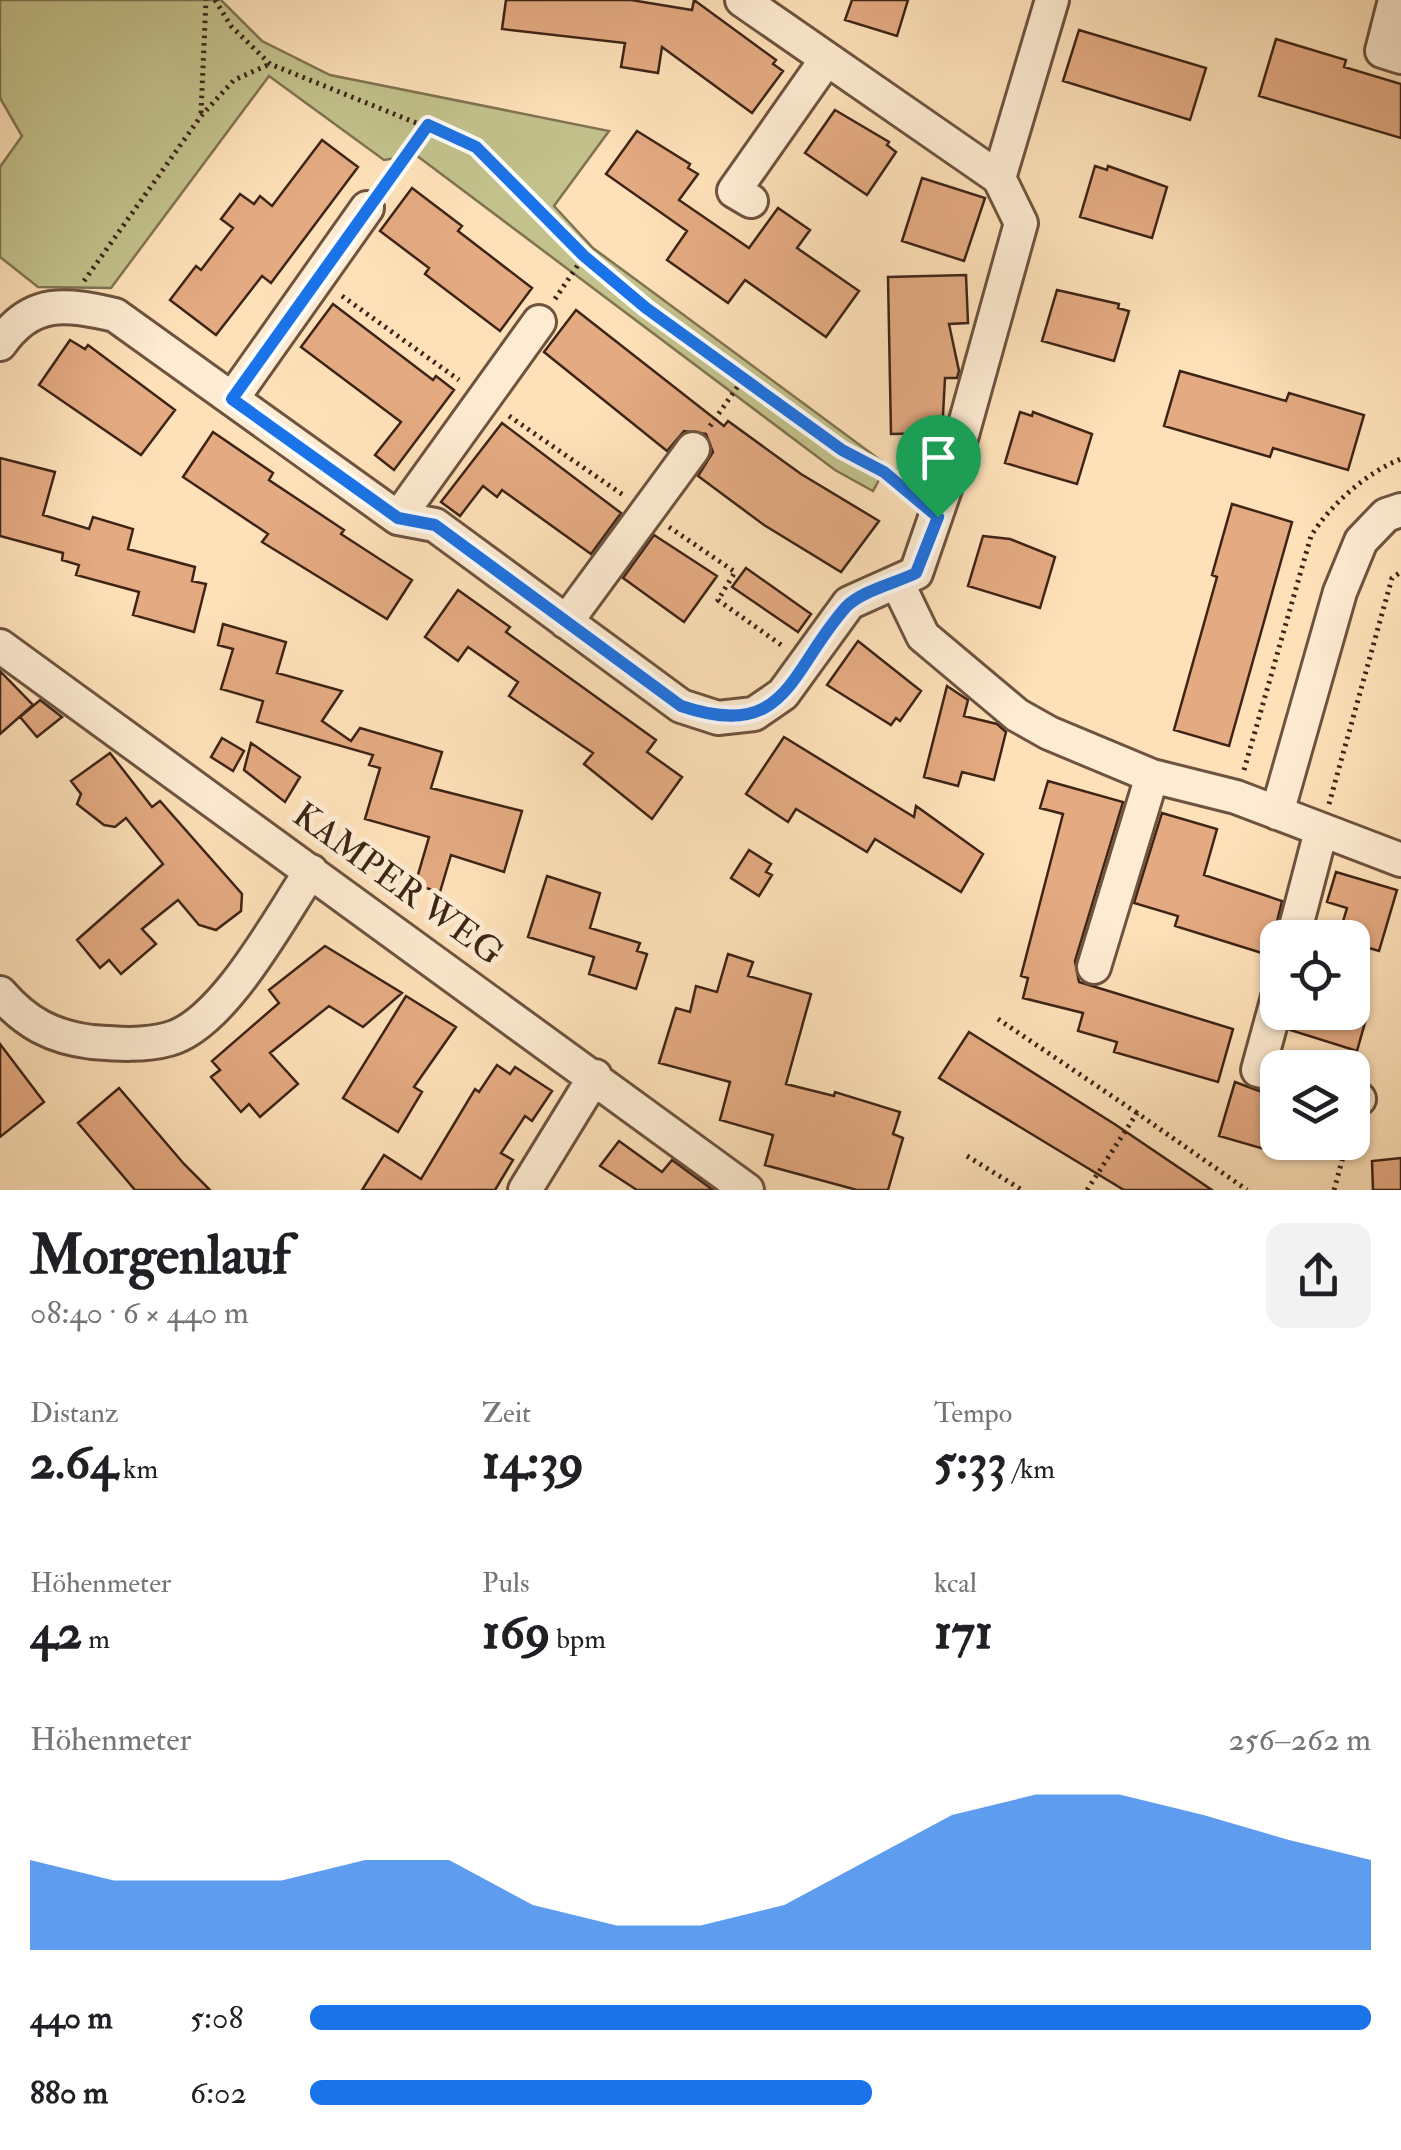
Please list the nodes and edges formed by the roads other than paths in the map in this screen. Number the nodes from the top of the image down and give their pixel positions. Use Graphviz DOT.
graph roads {
  1 [pos="742,0"];
  2 [pos="1052,0"];
  3 [pos="1395,0"];
  4 [pos="1392,54"];
  5 [pos="826,60"];
  6 [pos="999,178"];
  7 [pos="750,202"];
  8 [pos="367,208"];
  9 [pos="539,322"];
  10 [pos="0,344"];
  11 [pos="232,399"];
  12 [pos="693,449"];
  13 [pos="1401,510"];
  14 [pos="398,518"];
  15 [pos="897,582"];
  16 [pos="566,622"];
  17 [pos="0,646"];
  18 [pos="1152,776"];
  19 [pos="1277,814"];
  20 [pos="1321,831"];
  21 [pos="1401,860"];
  22 [pos="312,870"];
  23 [pos="1298,920"];
  24 [pos="1094,967"];
  25 [pos="0,994"];
  26 [pos="595,1076"];
  27 [pos="526,1190"];
  28 [pos="746,1190"];
  1 -- 5 [label="street"];
  2 -- 6 [label="street"];
  3 -- 4 [label="street"];
  5 -- 6 [label="street"];
  5 -- 7 [label="street"];
  6 -- 15 [label="street"];
  8 -- 11 [label="street"];
  9 -- 14 [label="street"];
  10 -- 11 [label="street"];
  11 -- 14 [label="street"];
  12 -- 16 [label="street"];
  13 -- 19 [label="street"];
  14 -- 16 [label="street"];
  15 -- 16 [label="street"];
  15 -- 18 [label="street"];
  17 -- 22 [label="street, KAMPER WEG"];
  18 -- 19 [label="street"];
  18 -- 24 [label="street"];
  19 -- 20 [label="street"];
  20 -- 21 [label="street"];
  20 -- 23 [label="street"];
  22 -- 25 [label="street"];
  22 -- 26 [label="street, KAMPER WEG"];
  26 -- 27 [label="street"];
  26 -- 28 [label="street, KAMPER WEG"];
}
